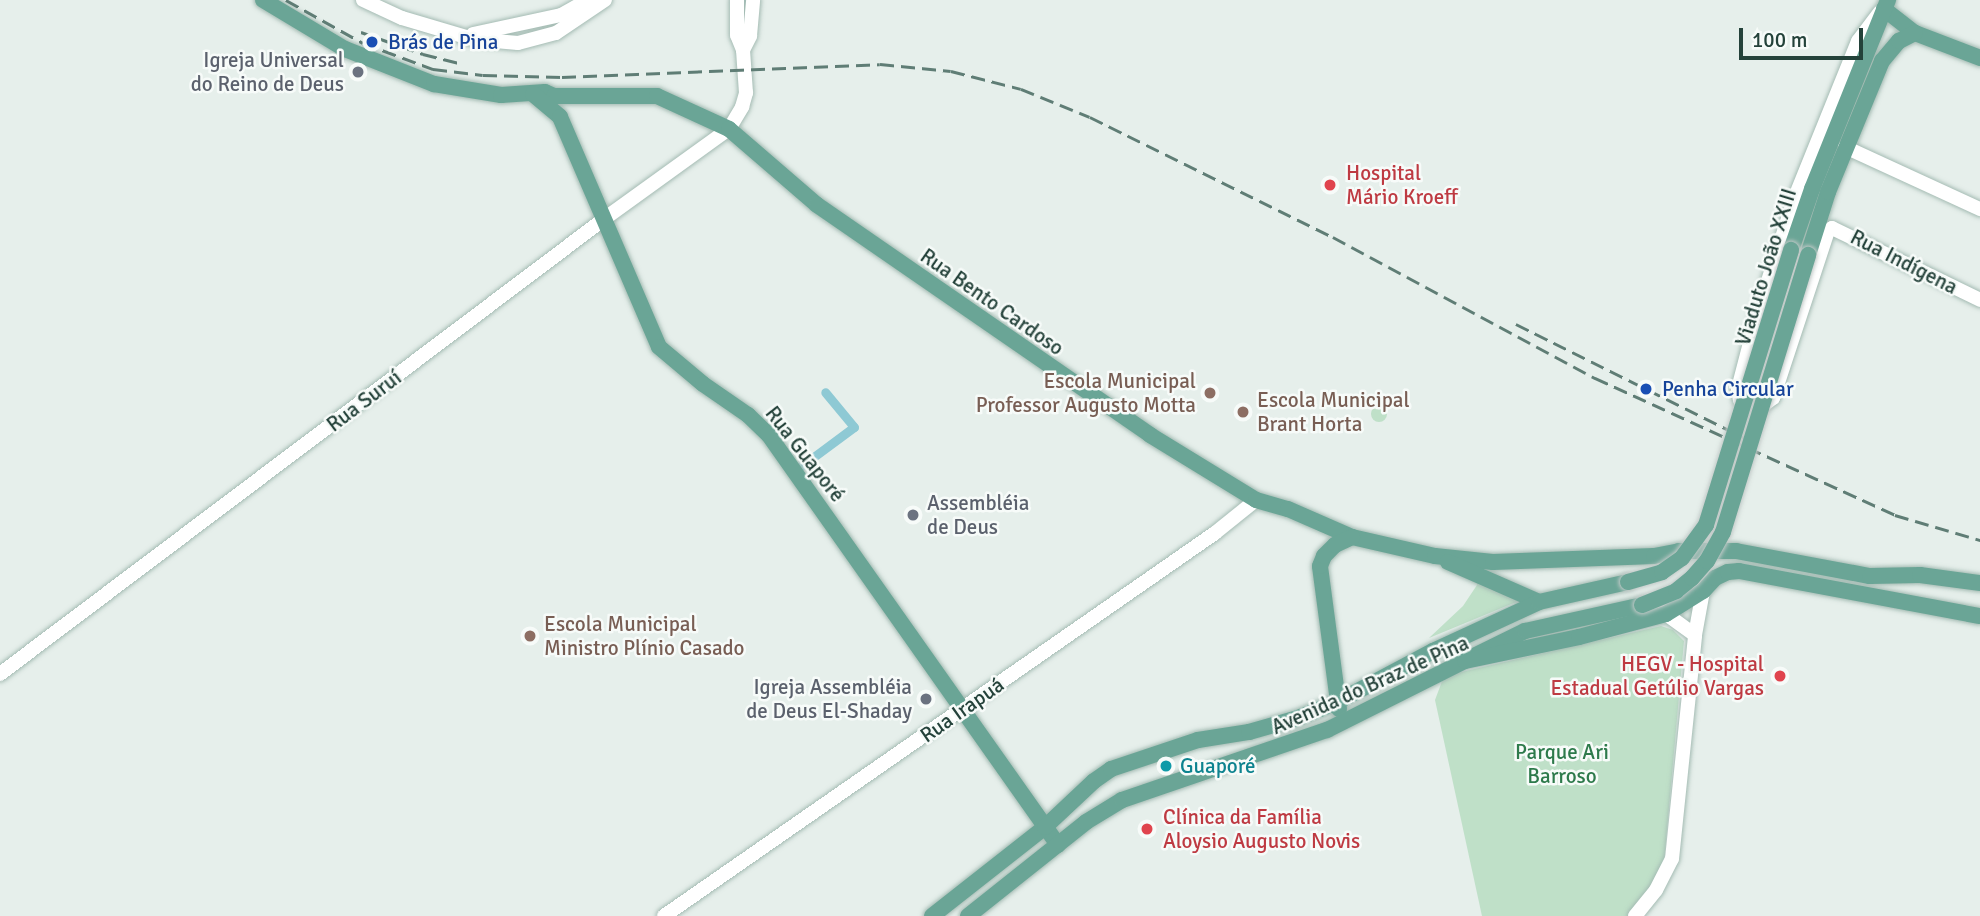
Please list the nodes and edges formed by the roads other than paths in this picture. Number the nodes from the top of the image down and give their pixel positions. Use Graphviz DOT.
graph roads {
  1 [pos="263,0"];
  2 [pos="363,0"];
  3 [pos="588,0"];
  4 [pos="605,0"];
  5 [pos="737,0"];
  6 [pos="753,0"];
  7 [pos="1886,4"];
  8 [pos="1915,33"];
  9 [pos="461,36"];
  10 [pos="743,50"];
  11 [pos="1980,58"];
  12 [pos="533,94"];
  13 [pos="569,96"];
  14 [pos="560,117"];
  15 [pos="729,129"];
  16 [pos="1845,147"];
  17 [pos="1980,209"];
  18 [pos="604,219"];
  19 [pos="1980,300"];
  20 [pos="1256,500"];
  21 [pos="1352,537"];
  22 [pos="1435,556"];
  23 [pos="1654,556"];
  24 [pos="1685,564"];
  25 [pos="1980,583"];
  26 [pos="1703,591"];
  27 [pos="1539,602"];
  28 [pos="1671,612"];
  29 [pos="1980,616"];
  30 [pos="1695,635"];
  31 [pos="1465,662"];
  32 [pos="0,674"];
  33 [pos="1337,702"];
  34 [pos="964,709"];
  35 [pos="1343,723"];
  36 [pos="1045,827"];
  37 [pos="1058,845"];
  38 [pos="664,916"];
  39 [pos="932,916"];
  40 [pos="968,916"];
  41 [pos="1635,916"];
  1 -- 12 [label="main road, Rua Bento Cardoso"];
  2 -- 9 [label="street"];
  3 -- 9 [label="street"];
  4 -- 9 [label="street"];
  5 -- 10 [label="street"];
  6 -- 10 [label="street"];
  7 -- 8 [label="main road"];
  7 -- 19 [label="street, Rua Indígena"];
  7 -- 27 [label="main road, Viaduto João XXIII, bridge"];
  8 -- 11 [label="main road"];
  8 -- 16 [label="main road"];
  10 -- 15 [label="street"];
  12 -- 13 [label="main road, Rua Bento Cardoso"];
  12 -- 14 [label="main road, Rua Guaporé"];
  13 -- 14 [label="main road"];
  13 -- 15 [label="main road, Rua Bento Cardoso"];
  14 -- 18 [label="main road, Rua Guaporé"];
  15 -- 18 [label="street, Rua Suruí"];
  15 -- 20 [label="main road, Rua Bento Cardoso"];
  16 -- 17 [label="street"];
  16 -- 31 [label="main road, bridge"];
  18 -- 32 [label="street, Rua Suruí"];
  18 -- 34 [label="main road, Rua Guaporé"];
  20 -- 21 [label="main road, Rua Bento Cardoso"];
  20 -- 34 [label="street, Rua Irapuá"];
  21 -- 22 [label="main road, Rua Bento Cardoso"];
  21 -- 33 [label="main road"];
  22 -- 23 [label="main road"];
  22 -- 27 [label="main road"];
  23 -- 24 [label="main road"];
  23 -- 25 [label="main road"];
  24 -- 26 [label="main road"];
  24 -- 28 [label="main road"];
  26 -- 28 [label="main road, Avenida do Braz de Pina"];
  26 -- 29 [label="main road, Avenida do Braz de Pina"];
  26 -- 30 [label="street"];
  27 -- 33 [label="main road, Avenida do Braz de Pina"];
  28 -- 30 [label="street"];
  28 -- 31 [label="main road, Avenida do Braz de Pina"];
  30 -- 41 [label="street"];
  31 -- 35 [label="main road, Avenida do Braz de Pina"];
  33 -- 35 [label="main road"];
  33 -- 36 [label="main road, Avenida do Braz de Pina"];
  34 -- 36 [label="main road, Rua Guaporé"];
  34 -- 38 [label="street, Rua Irapuá"];
  35 -- 37 [label="main road, Avenida do Braz de Pina"];
  36 -- 37 [label="main road, Rua Guaporé"];
  36 -- 39 [label="main road, Avenida do Braz de Pina"];
  37 -- 40 [label="main road, Avenida do Braz de Pina"];
}
